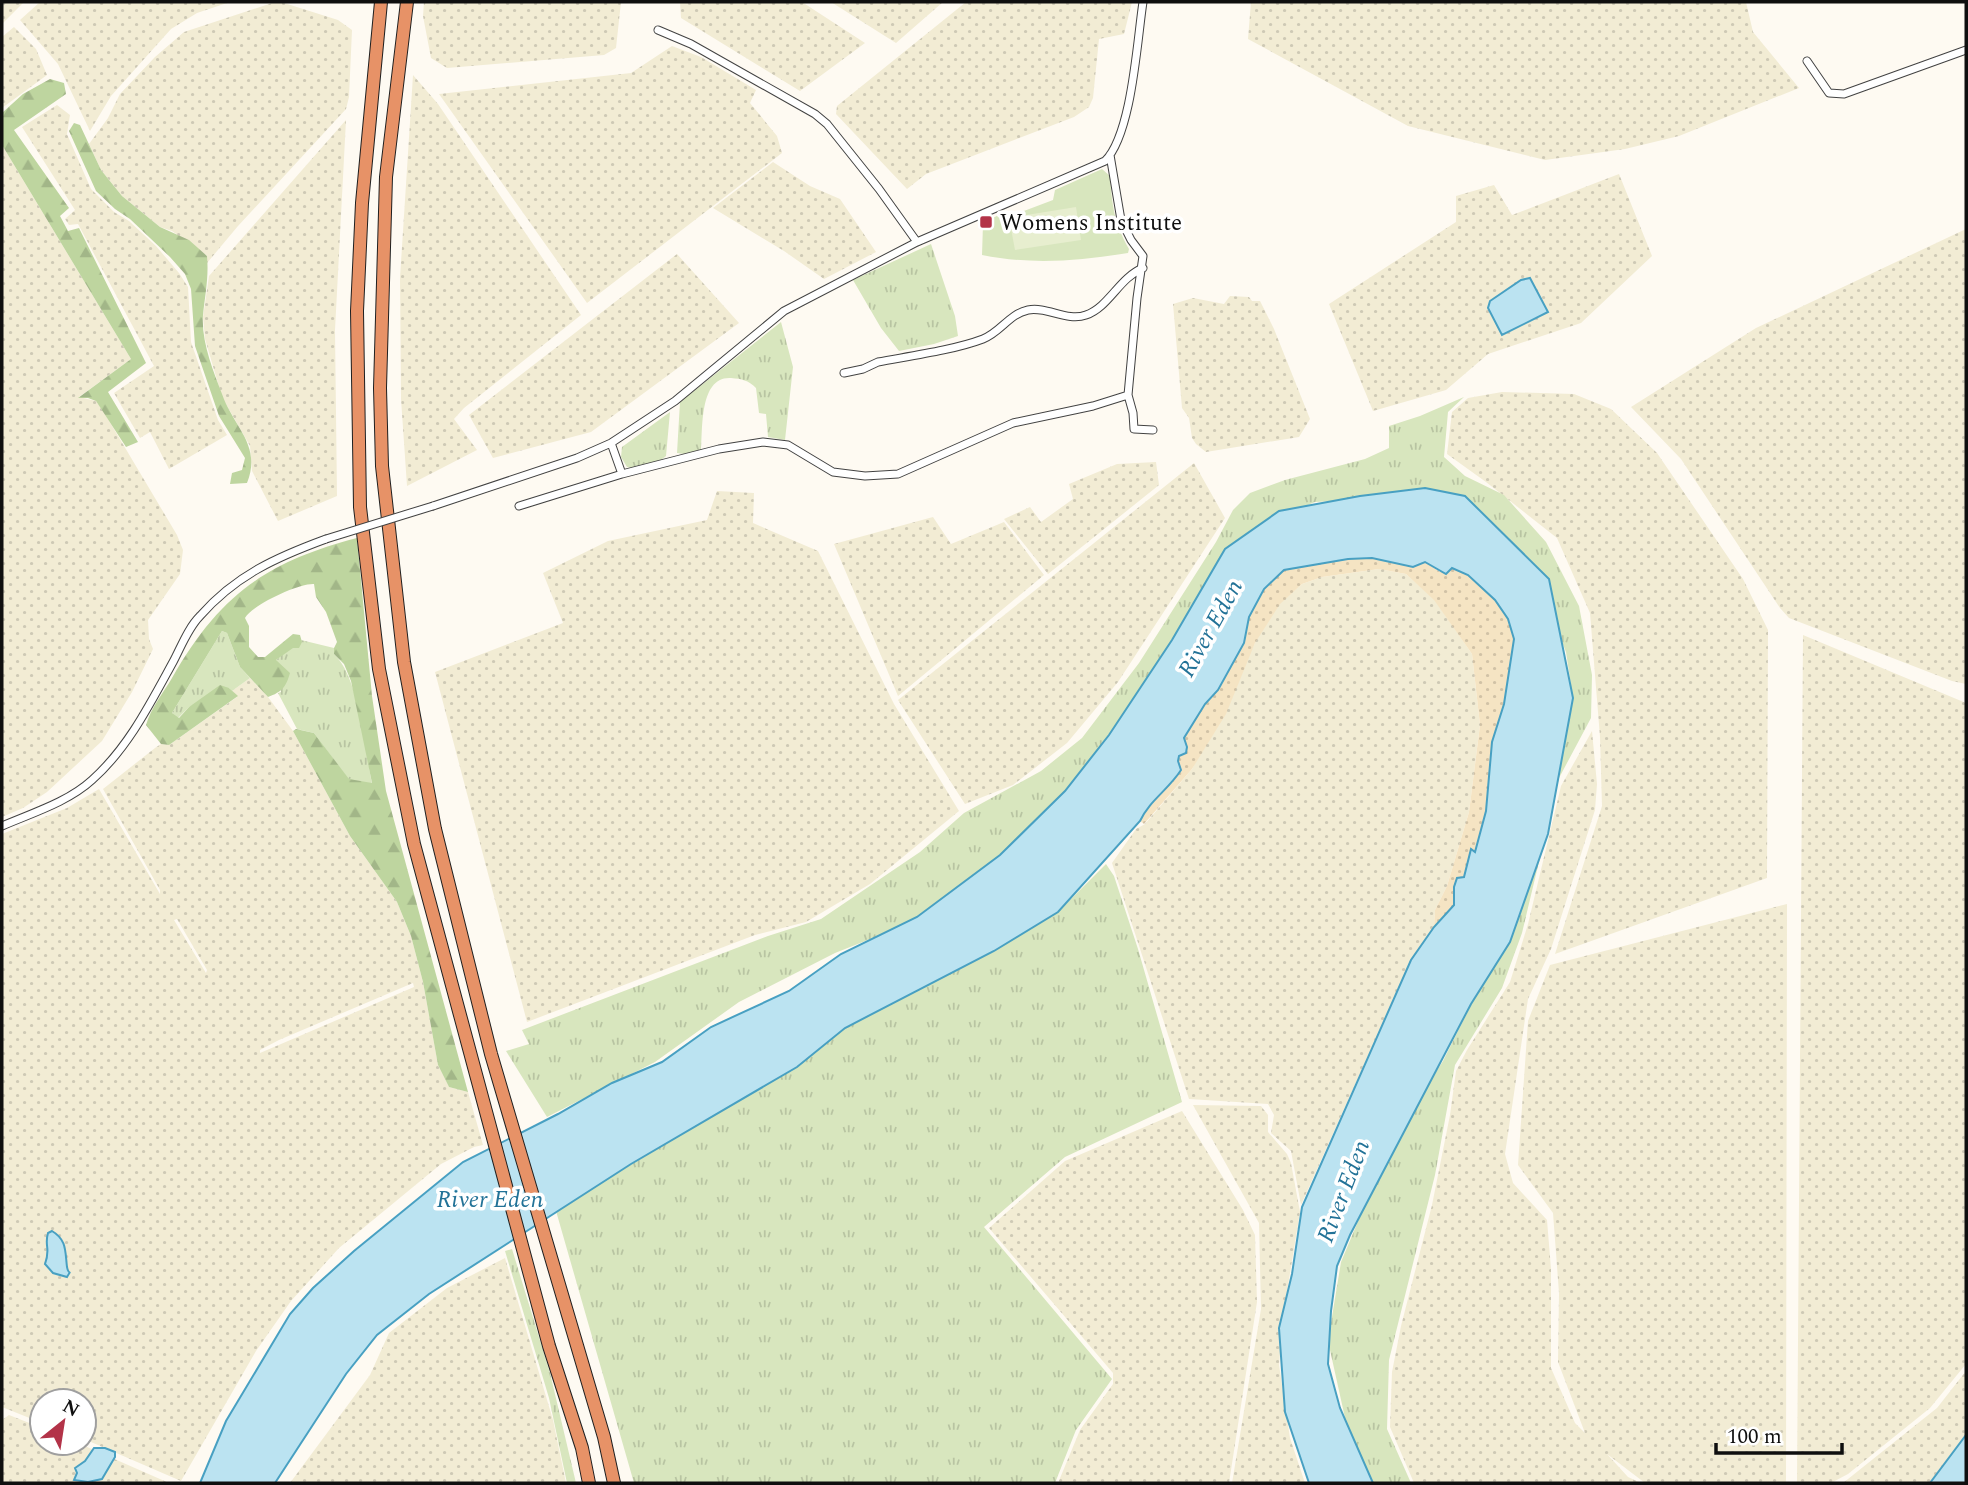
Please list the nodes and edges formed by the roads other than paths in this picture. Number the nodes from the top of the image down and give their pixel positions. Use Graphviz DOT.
graph roads {
  1 [pos="381,2"];
  2 [pos="407,2"];
  3 [pos="1143,2"];
  4 [pos="658,30"];
  5 [pos="1966,50"];
  6 [pos="1807,61"];
  7 [pos="1110,155"];
  8 [pos="917,242"];
  9 [pos="1143,268"];
  10 [pos="844,373"];
  11 [pos="1128,395"];
  12 [pos="1153,430"];
  13 [pos="611,443"];
  14 [pos="622,474"];
  15 [pos="519,506"];
  16 [pos="2,826"];
  17 [pos="589,1483"];
  18 [pos="614,1483"];
  1 -- 17 [label="highway"];
  2 -- 18 [label="highway"];
  3 -- 7 [label="street"];
  4 -- 8 [label="street"];
  5 -- 6 [label="street"];
  7 -- 8 [label="street"];
  7 -- 9 [label="street"];
  8 -- 13 [label="street"];
  9 -- 10 [label="street"];
  9 -- 11 [label="street"];
  11 -- 12 [label="street"];
  11 -- 14 [label="street"];
  13 -- 14 [label="street"];
  13 -- 16 [label="street, bridge"];
  14 -- 15 [label="street"];
}
